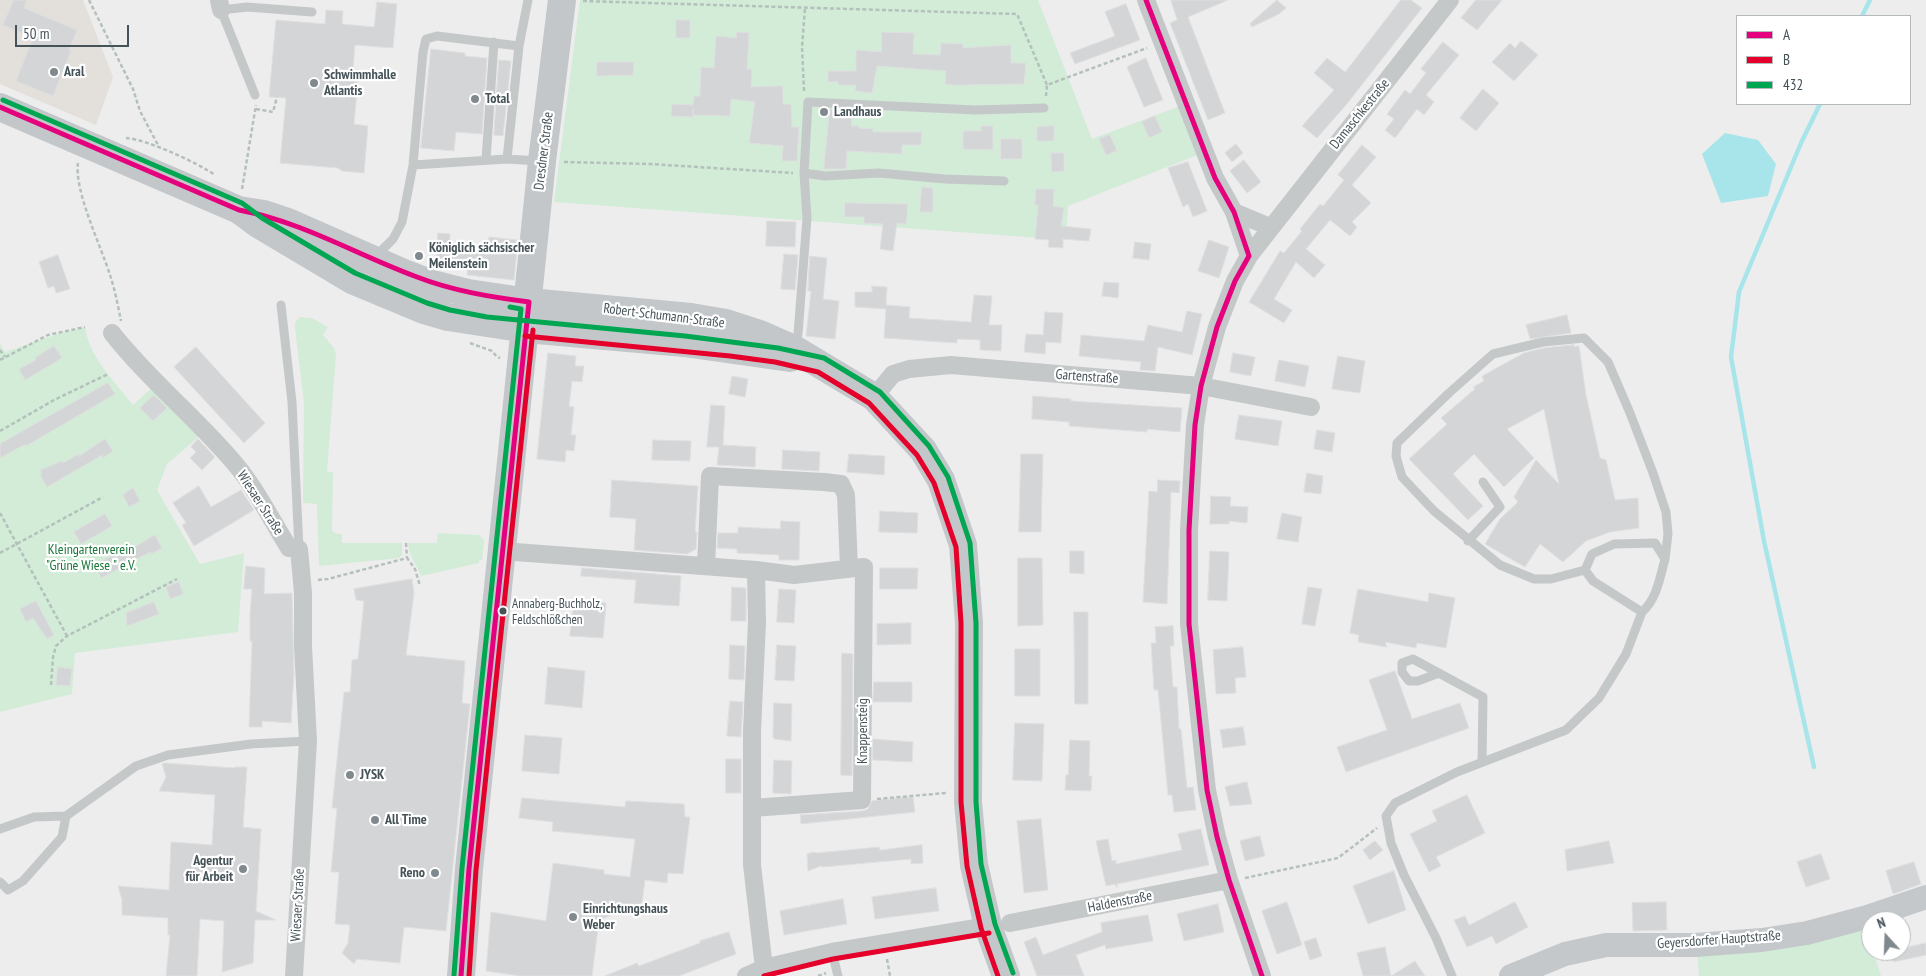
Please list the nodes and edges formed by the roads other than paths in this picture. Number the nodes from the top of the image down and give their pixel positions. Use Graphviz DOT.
graph roads {
  1 [pos="528,0"];
  2 [pos="572,0"];
  3 [pos="1146,0"];
  4 [pos="1442,3"];
  5 [pos="220,5"];
  6 [pos="312,12"];
  7 [pos="494,42"];
  8 [pos="518,46"];
  9 [pos="255,95"];
  10 [pos="0,107"];
  11 [pos="1044,108"];
  12 [pos="507,159"];
  13 [pos="486,160"];
  14 [pos="542,161"];
  15 [pos="413,165"];
  16 [pos="804,173"];
  17 [pos="1004,181"];
  18 [pos="239,210"];
  19 [pos="1234,212"];
  20 [pos="1270,228"];
  21 [pos="1249,256"];
  22 [pos="373,260"];
  23 [pos="529,302"];
  24 [pos="281,305"];
  25 [pos="526,329"];
  26 [pos="112,333"];
  27 [pos="794,349"];
  28 [pos="820,365"];
  29 [pos="1201,386"];
  30 [pos="874,397"];
  31 [pos="1311,407"];
  32 [pos="1483,482"];
  33 [pos="1468,541"];
  34 [pos="299,548"];
  35 [pos="502,551"];
  36 [pos="1665,558"];
  37 [pos="706,566"];
  38 [pos="849,569"];
  39 [pos="756,570"];
  40 [pos="1585,570"];
  41 [pos="1642,612"];
  42 [pos="1439,673"];
  43 [pos="308,741"];
  44 [pos="1482,762"];
  45 [pos="752,808"];
  46 [pos="66,816"];
  47 [pos="0,829"];
  48 [pos="1229,880"];
  49 [pos="0,882"];
  50 [pos="1926,897"];
  51 [pos="999,925"];
  52 [pos="832,952"];
  53 [pos="764,968"];
  54 [pos="294,976"];
  55 [pos="460,976"];
  56 [pos="746,976"];
  57 [pos="838,976"];
  58 [pos="1006,976"];
  59 [pos="1262,976"];
  60 [pos="1452,976"];
  61 [pos="1511,976"];
  1 -- 8 [label="lane"];
  2 -- 14 [label="main road, Dresdner Straße"];
  3 -- 19 [label="street"];
  4 -- 20 [label="street, Damaschkestraße"];
  5 -- 6 [label="lane"];
  5 -- 9 [label="lane"];
  7 -- 8 [label="lane"];
  7 -- 13 [label="lane"];
  7 -- 15 [label="lane"];
  8 -- 12 [label="lane"];
  10 -- 18 [label="main road"];
  11 -- 16 [label="lane"];
  12 -- 13 [label="lane"];
  12 -- 14 [label="lane"];
  13 -- 15 [label="lane"];
  14 -- 23 [label="main road, Dresdner Straße"];
  15 -- 22 [label="lane"];
  16 -- 17 [label="lane"];
  16 -- 27 [label="lane"];
  18 -- 22 [label="main road, Robert-Schumann-Straße"];
  18 -- 25 [label="main road, Robert-Schumann-Straße"];
  19 -- 20 [label="street"];
  19 -- 21 [label="street"];
  20 -- 21 [label="street, Damaschkestraße"];
  21 -- 29 [label="street, Damaschkestraße"];
  22 -- 23 [label="main road, Robert-Schumann-Straße"];
  23 -- 25 [label="main road, Dresdner Straße"];
  23 -- 27 [label="main road, Robert-Schumann-Straße"];
  24 -- 34 [label="lane"];
  25 -- 28 [label="main road, Robert-Schumann-Straße"];
  25 -- 35 [label="main road, Dresdner Straße"];
  26 -- 34 [label="street, Wiesaer Straße"];
  27 -- 28 [label="main road, Robert-Schumann-Straße"];
  28 -- 30 [label="main road, Robert-Schumann-Straße"];
  29 -- 30 [label="street, Gartenstraße"];
  29 -- 31 [label="street, Gartenstraße"];
  29 -- 48 [label="street, Damaschkestraße"];
  30 -- 51 [label="main road, Robert-Schumann-Straße"];
  32 -- 33 [label="lane"];
  33 -- 36 [label="lane"];
  33 -- 40 [label="lane"];
  34 -- 43 [label="street, Wiesaer Straße"];
  35 -- 37 [label="street"];
  35 -- 55 [label="main road, Dresdner Straße"];
  36 -- 40 [label="lane"];
  36 -- 41 [label="lane"];
  37 -- 38 [label="street"];
  37 -- 39 [label="street"];
  38 -- 39 [label="street"];
  38 -- 45 [label="street, Knappensteig"];
  39 -- 45 [label="street"];
  40 -- 41 [label="lane"];
  41 -- 44 [label="lane"];
  42 -- 44 [label="lane"];
  43 -- 46 [label="lane"];
  43 -- 54 [label="street, Wiesaer Straße"];
  44 -- 60 [label="lane"];
  45 -- 53 [label="street"];
  46 -- 47 [label="lane"];
  46 -- 49 [label="lane"];
  48 -- 51 [label="street, Haldenstraße"];
  48 -- 59 [label="street, Damaschkestraße"];
  50 -- 61 [label="main road, Geyersdorfer Hauptstraße"];
  51 -- 52 [label="street, Haldenstraße"];
  51 -- 58 [label="main road, Robert-Schumann-Straße"];
  52 -- 53 [label="street, Haldenstraße"];
  52 -- 57 [label="lane"];
  53 -- 56 [label="street, Haldenstraße"];
}
